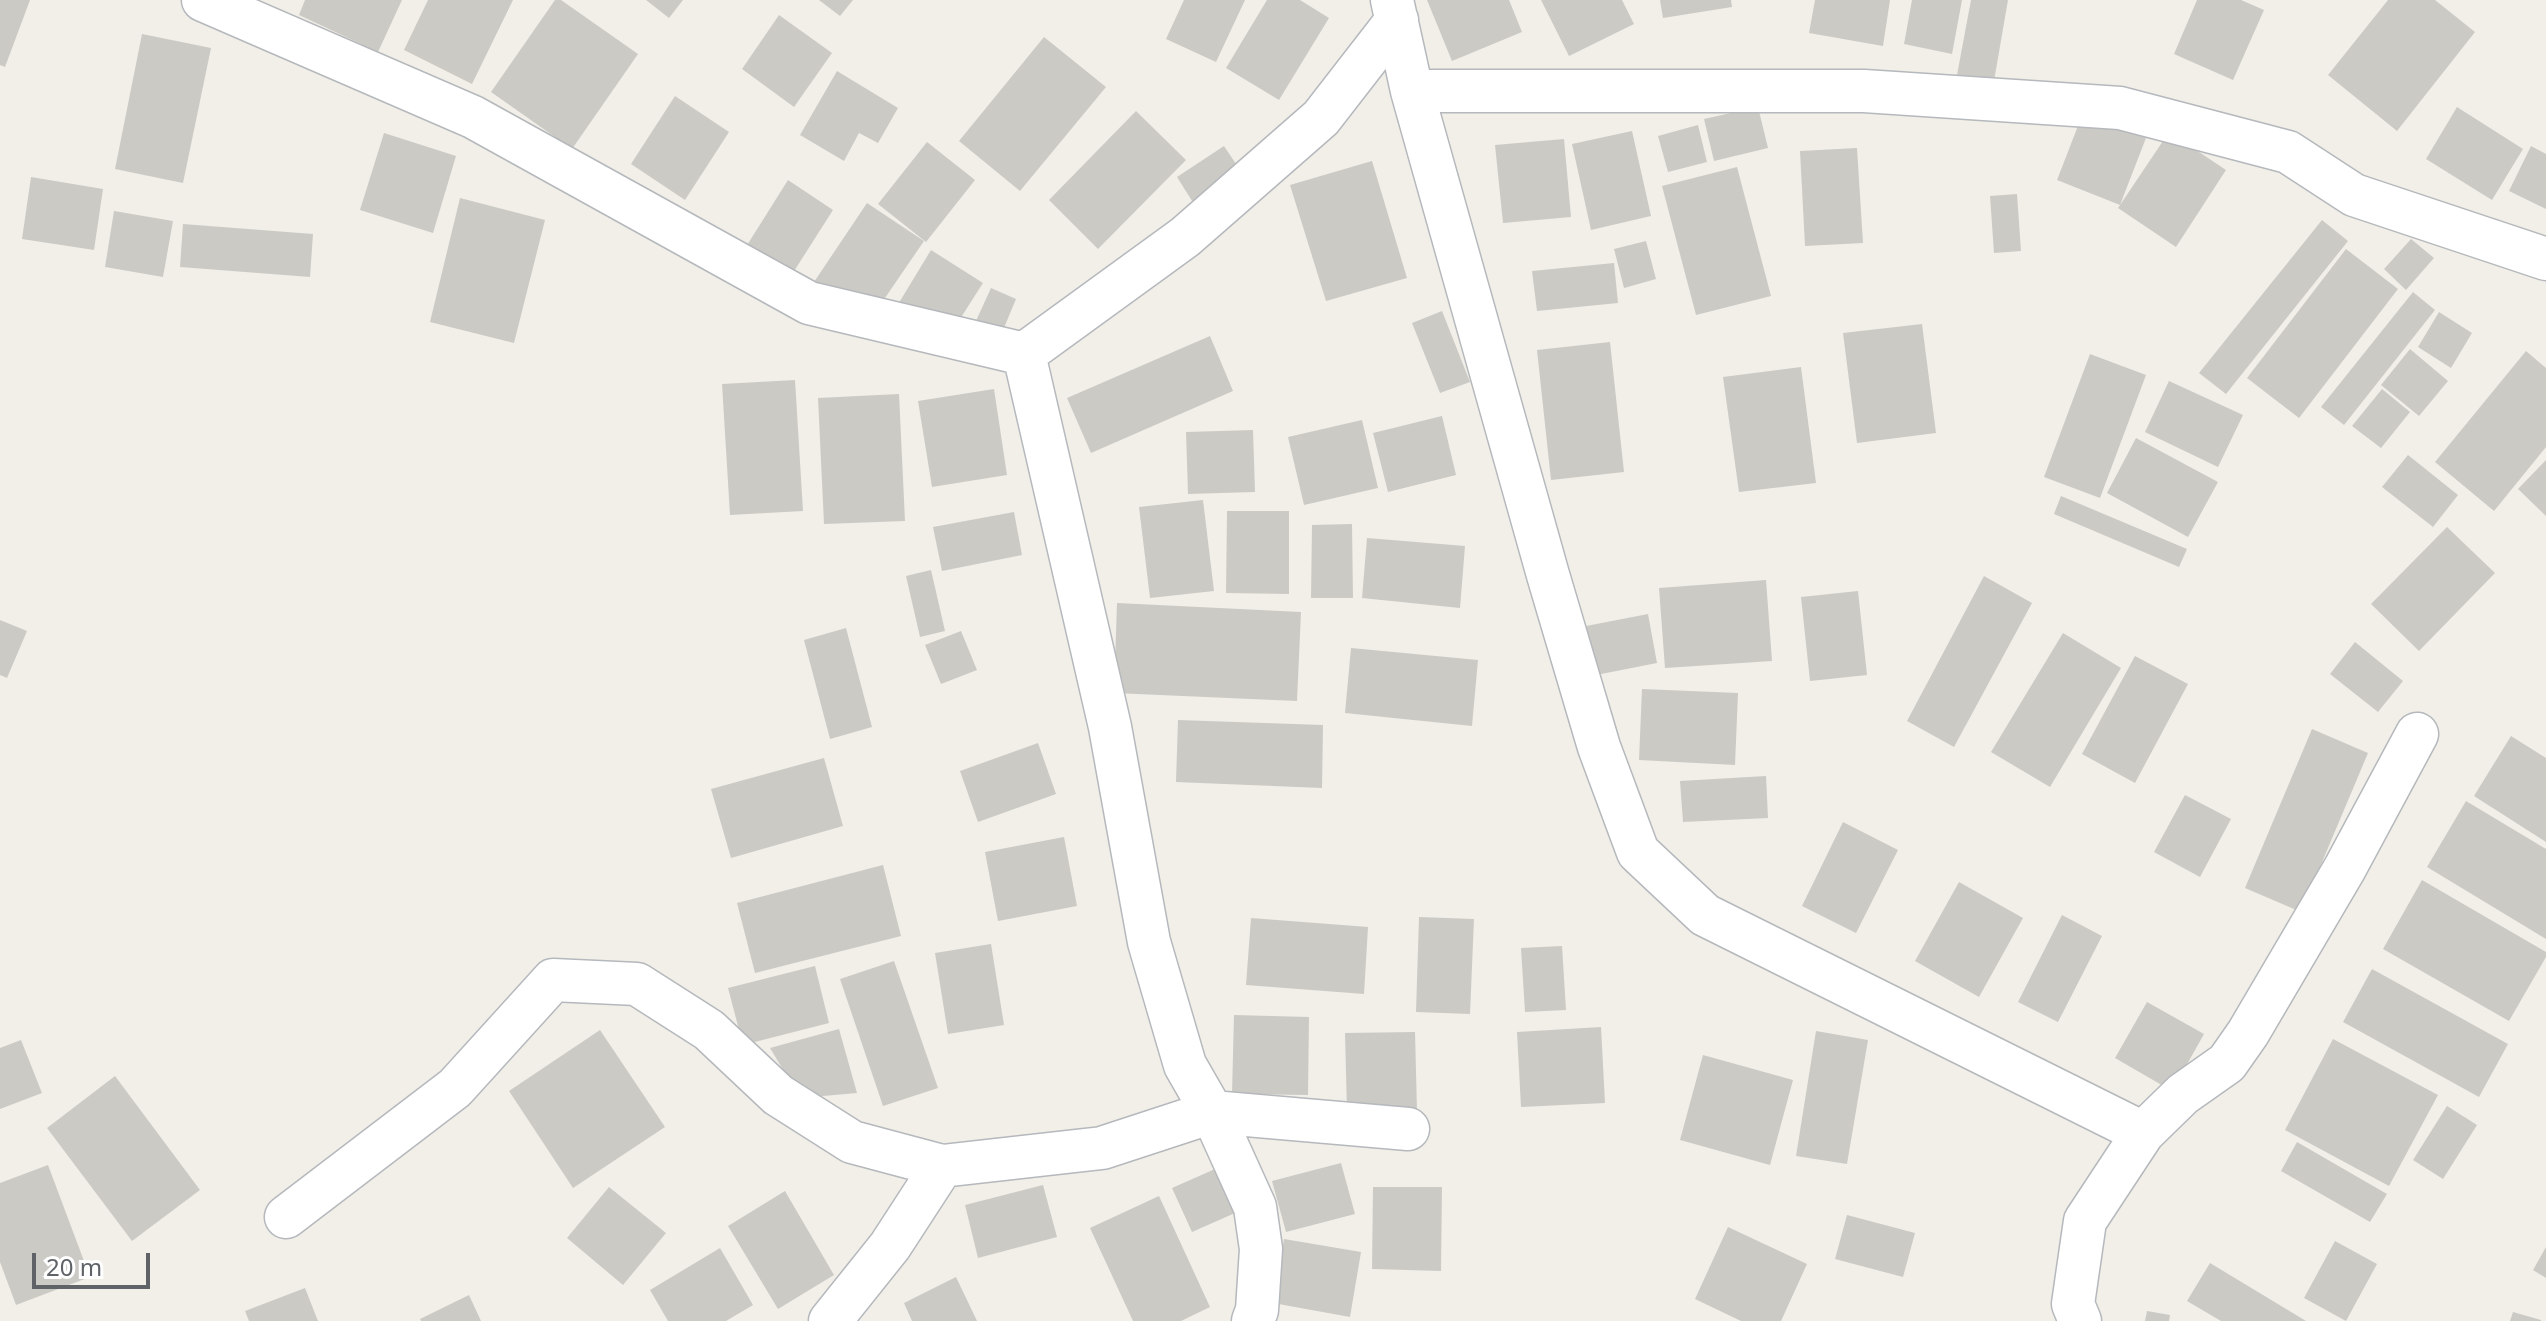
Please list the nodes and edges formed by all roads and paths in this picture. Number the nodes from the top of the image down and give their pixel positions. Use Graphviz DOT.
graph roads {
  1 [pos="203,0"];
  2 [pos="1394,10"];
  3 [pos="1412,91"];
  4 [pos="2546,259"];
  5 [pos="1024,354"];
  6 [pos="2417,734"];
  7 [pos="1212,1112"];
  8 [pos="1408,1129"];
  9 [pos="2143,1133"];
  10 [pos="942,1166"];
  11 [pos="286,1217"];
  12 [pos="830,1321"];
  13 [pos="1253,1321"];
  14 [pos="2080,1321"];
  1 -- 5 [label="street"];
  2 -- 3 [label="street"];
  2 -- 5 [label="street"];
  3 -- 4 [label="street"];
  3 -- 9 [label="street"];
  5 -- 7 [label="street"];
  6 -- 9 [label="street"];
  7 -- 8 [label="street"];
  7 -- 10 [label="street"];
  7 -- 13 [label="street"];
  9 -- 14 [label="street"];
  10 -- 11 [label="street"];
  10 -- 12 [label="street"];
}
